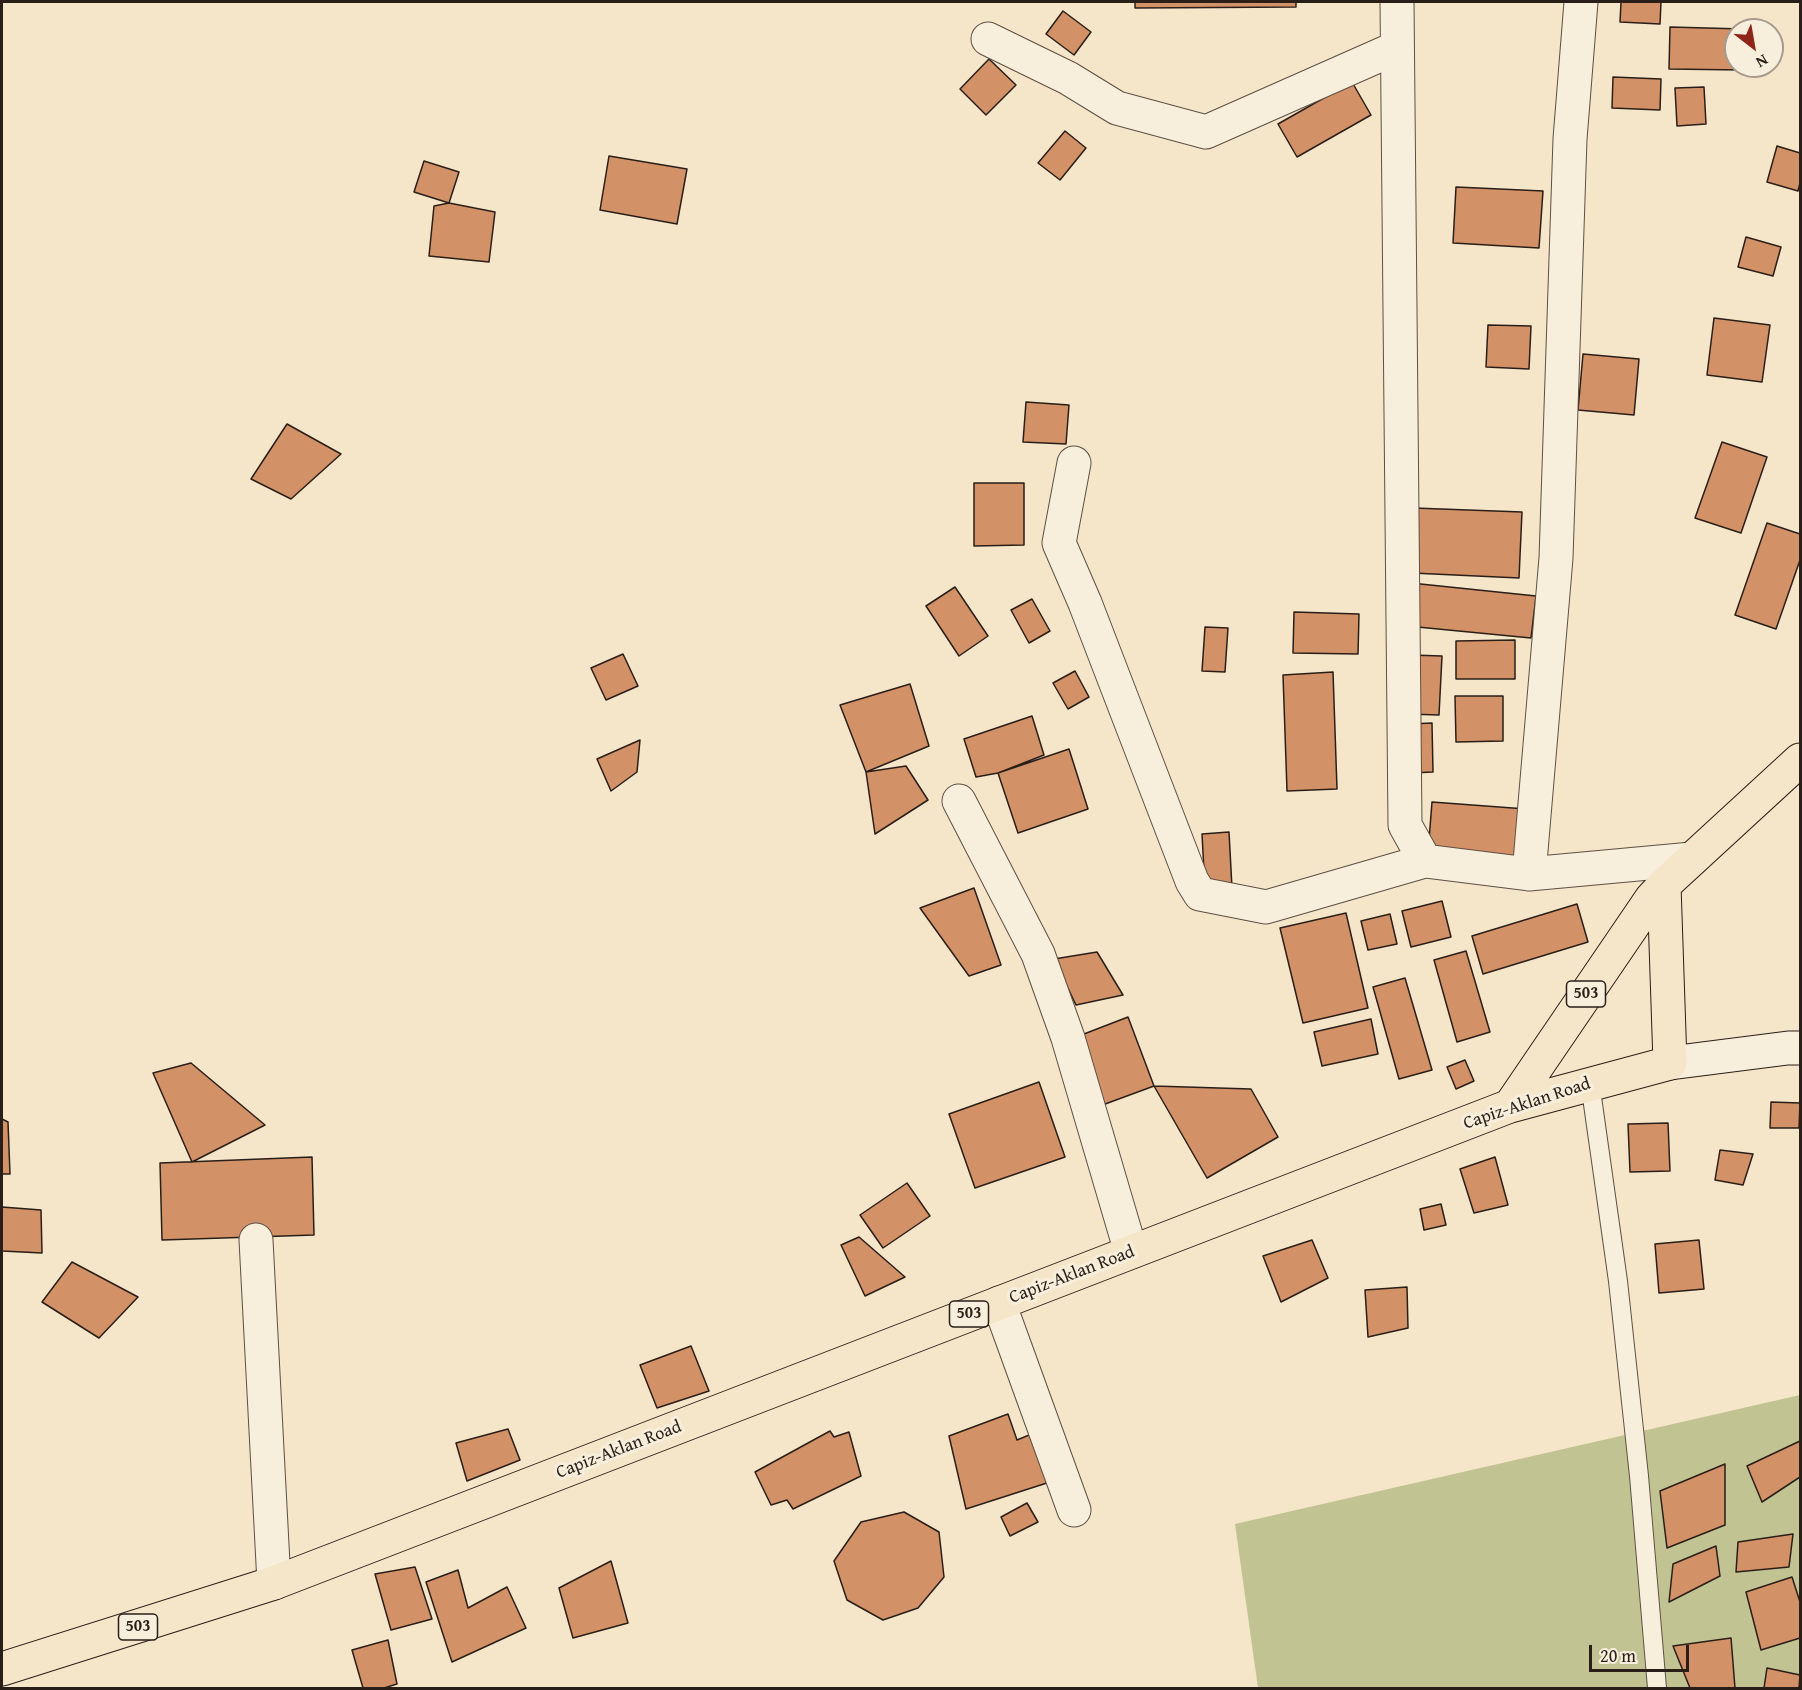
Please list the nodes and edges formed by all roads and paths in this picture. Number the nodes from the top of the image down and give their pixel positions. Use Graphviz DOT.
graph roads {
  1 [pos="1397,2"];
  2 [pos="1581,2"];
  3 [pos="988,39"];
  4 [pos="1396,48"];
  5 [pos="1074,463"];
  6 [pos="1800,760"];
  7 [pos="959,801"];
  8 [pos="1692,859"];
  9 [pos="1425,861"];
  10 [pos="1529,874"];
  11 [pos="1664,885"];
  12 [pos="1800,1048"];
  13 [pos="1670,1063"];
  14 [pos="1590,1083"];
  15 [pos="1510,1106"];
  16 [pos="256,1240"];
  17 [pos="1131,1252"];
  18 [pos="999,1303"];
  19 [pos="1074,1510"];
  20 [pos="274,1583"];
  21 [pos="2,1669"];
  22 [pos="1657,1689"];
  1 -- 4 [label="street"];
  2 -- 10 [label="street"];
  3 -- 4 [label="street"];
  4 -- 9 [label="street"];
  5 -- 9 [label="street"];
  6 -- 8 [label="main road, 503"];
  7 -- 17 [label="street"];
  8 -- 10 [label="street"];
  8 -- 11 [label="main road, 503"];
  9 -- 10 [label="street"];
  11 -- 13 [label="main road"];
  11 -- 15 [label="main road, 503"];
  12 -- 13 [label="street"];
  13 -- 14 [label="main road, Capiz-Aklan Road / 503"];
  14 -- 15 [label="main road, Capiz-Aklan Road / 503"];
  14 -- 22 [label="lane"];
  15 -- 17 [label="main road, Capiz-Aklan Road / 503"];
  16 -- 20 [label="street"];
  17 -- 18 [label="main road, Capiz-Aklan Road / 503"];
  18 -- 19 [label="street"];
  18 -- 20 [label="main road, Capiz-Aklan Road / 503"];
  20 -- 21 [label="main road, Capiz-Aklan Road / 503"];
}
